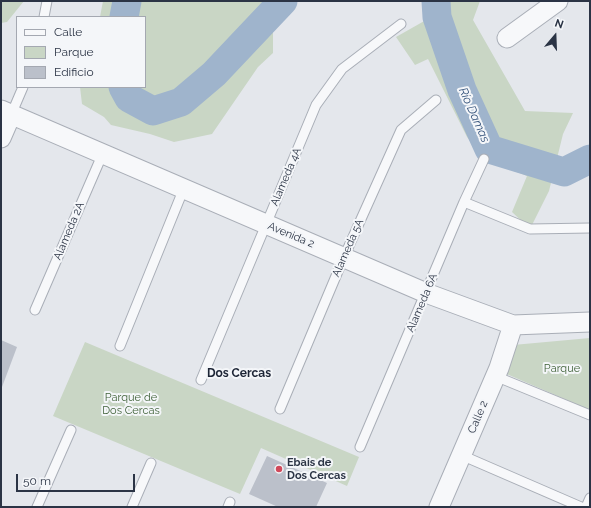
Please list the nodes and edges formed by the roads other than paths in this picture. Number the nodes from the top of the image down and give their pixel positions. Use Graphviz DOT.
graph roads {
  1 [pos="47,1"];
  2 [pos="558,1"];
  3 [pos="44,16"];
  4 [pos="401,24"];
  5 [pos="507,38"];
  6 [pos="22,88"];
  7 [pos="436,100"];
  8 [pos="6,112"];
  9 [pos="1,138"];
  10 [pos="103,153"];
  11 [pos="484,159"];
  12 [pos="184,188"];
  13 [pos="464,202"];
  14 [pos="266,224"];
  15 [pos="590,228"];
  16 [pos="344,257"];
  17 [pos="426,293"];
  18 [pos="35,310"];
  19 [pos="590,322"];
  20 [pos="513,325"];
  21 [pos="120,346"];
  22 [pos="495,376"];
  23 [pos="201,380"];
  24 [pos="280,409"];
  25 [pos="590,415"];
  26 [pos="71,430"];
  27 [pos="360,447"];
  28 [pos="461,455"];
  29 [pos="151,463"];
  30 [pos="590,498"];
  31 [pos="37,507"];
  32 [pos="132,507"];
  33 [pos="439,507"];
  34 [pos="581,507"];
  35 [pos="586,507"];
  1 -- 3 [label="lane"];
  2 -- 5 [label="street"];
  4 -- 14 [label="lane, Alameda 4A"];
  6 -- 8 [label="lane"];
  7 -- 16 [label="lane, Alameda 5A"];
  8 -- 9 [label="street"];
  8 -- 10 [label="street, Avenida 2"];
  10 -- 12 [label="street, Avenida 2"];
  10 -- 18 [label="lane, Alameda 2A"];
  11 -- 13 [label="lane, Alameda 6A"];
  12 -- 14 [label="street, Avenida 2"];
  12 -- 21 [label="lane"];
  13 -- 15 [label="lane"];
  13 -- 17 [label="lane, Alameda 6A"];
  14 -- 16 [label="street, Avenida 2"];
  14 -- 23 [label="lane, Alameda 4A"];
  16 -- 17 [label="street, Avenida 2"];
  16 -- 24 [label="lane, Alameda 5A"];
  17 -- 20 [label="street, Avenida 2"];
  17 -- 27 [label="lane, Alameda 6A"];
  19 -- 20 [label="street, Avenida 2"];
  20 -- 22 [label="street, Calle 2"];
  22 -- 25 [label="lane"];
  22 -- 28 [label="street, Calle 2"];
  26 -- 31 [label="lane"];
  28 -- 33 [label="street, Calle 2"];
  28 -- 34 [label="lane"];
  29 -- 32 [label="lane"];
  30 -- 35 [label="lane"];
}
